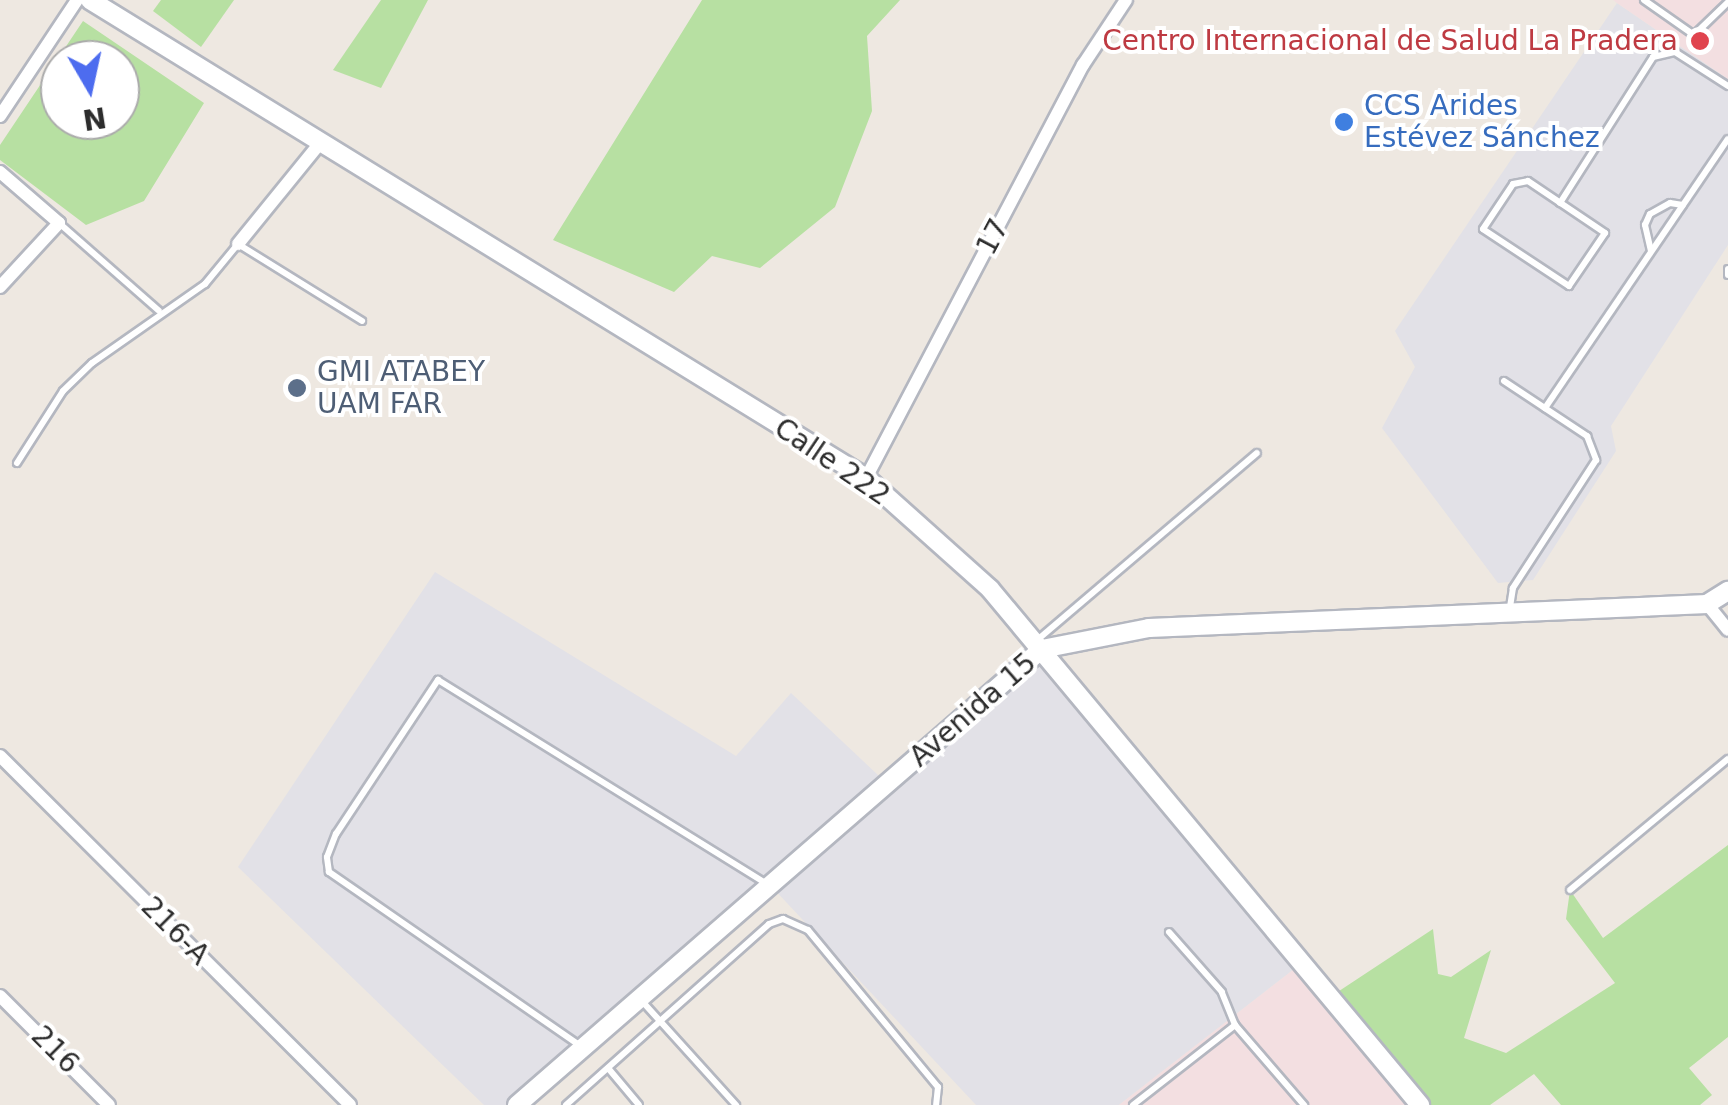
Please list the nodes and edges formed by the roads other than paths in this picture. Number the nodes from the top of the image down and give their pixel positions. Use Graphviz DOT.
graph roads {
  1 [pos="77,0"];
  2 [pos="90,0"];
  3 [pos="1126,0"];
  4 [pos="1644,0"];
  5 [pos="1728,2"];
  6 [pos="1728,86"];
  7 [pos="0,116"];
  8 [pos="1728,139"];
  9 [pos="321,142"];
  10 [pos="0,172"];
  11 [pos="1560,203"];
  12 [pos="1683,205"];
  13 [pos="60,223"];
  14 [pos="238,244"];
  15 [pos="1651,252"];
  16 [pos="0,287"];
  17 [pos="159,311"];
  18 [pos="362,321"];
  19 [pos="1504,381"];
  20 [pos="1545,408"];
  21 [pos="1257,453"];
  22 [pos="17,463"];
  23 [pos="866,478"];
  24 [pos="1728,591"];
  25 [pos="1707,604"];
  26 [pos="1509,614"];
  27 [pos="1728,630"];
  28 [pos="1039,645"];
  29 [pos="0,756"];
  30 [pos="1728,759"];
  31 [pos="772,886"];
  32 [pos="1570,890"];
  33 [pos="1169,932"];
  34 [pos="0,996"];
  35 [pos="640,999"];
  36 [pos="664,1020"];
  37 [pos="1235,1025"];
  38 [pos="583,1047"];
  39 [pos="608,1068"];
  40 [pos="109,1105"];
  41 [pos="350,1105"];
  42 [pos="517,1105"];
  43 [pos="566,1105"];
  44 [pos="639,1105"];
  45 [pos="736,1105"];
  46 [pos="936,1105"];
  47 [pos="1134,1105"];
  48 [pos="1304,1105"];
  49 [pos="1420,1105"];
  1 -- 7 [label="street"];
  2 -- 9 [label="main road, Calle 222"];
  3 -- 23 [label="street, 17"];
  4 -- 5 [label="lane"];
  6 -- 11 [label="lane"];
  8 -- 12 [label="lane"];
  9 -- 14 [label="street"];
  9 -- 23 [label="main road, Calle 222"];
  10 -- 13 [label="street"];
  11 -- 11 [label="lane"];
  12 -- 15 [label="lane"];
  12 -- 15 [label="lane"];
  13 -- 16 [label="street"];
  13 -- 17 [label="lane"];
  14 -- 17 [label="lane"];
  14 -- 18 [label="lane"];
  15 -- 20 [label="lane"];
  17 -- 22 [label="lane"];
  19 -- 20 [label="lane"];
  20 -- 26 [label="lane"];
  21 -- 28 [label="lane"];
  23 -- 28 [label="main road, Calle 222"];
  24 -- 25 [label="main road, Avenida 15"];
  25 -- 26 [label="main road, Avenida 15"];
  25 -- 27 [label="street"];
  26 -- 28 [label="main road, Avenida 15"];
  28 -- 31 [label="main road, Avenida 15"];
  28 -- 49 [label="main road, Calle 222"];
  29 -- 41 [label="street, 216-A"];
  30 -- 32 [label="lane"];
  31 -- 35 [label="main road, Avenida 15"];
  31 -- 38 [label="lane"];
  33 -- 37 [label="lane"];
  34 -- 40 [label="street, 216"];
  35 -- 36 [label="lane"];
  35 -- 38 [label="main road, Avenida 15"];
  36 -- 39 [label="lane"];
  36 -- 45 [label="lane"];
  36 -- 46 [label="lane"];
  37 -- 47 [label="lane"];
  37 -- 48 [label="lane"];
  38 -- 42 [label="main road, Avenida 15"];
  39 -- 43 [label="lane"];
  39 -- 44 [label="lane"];
}
